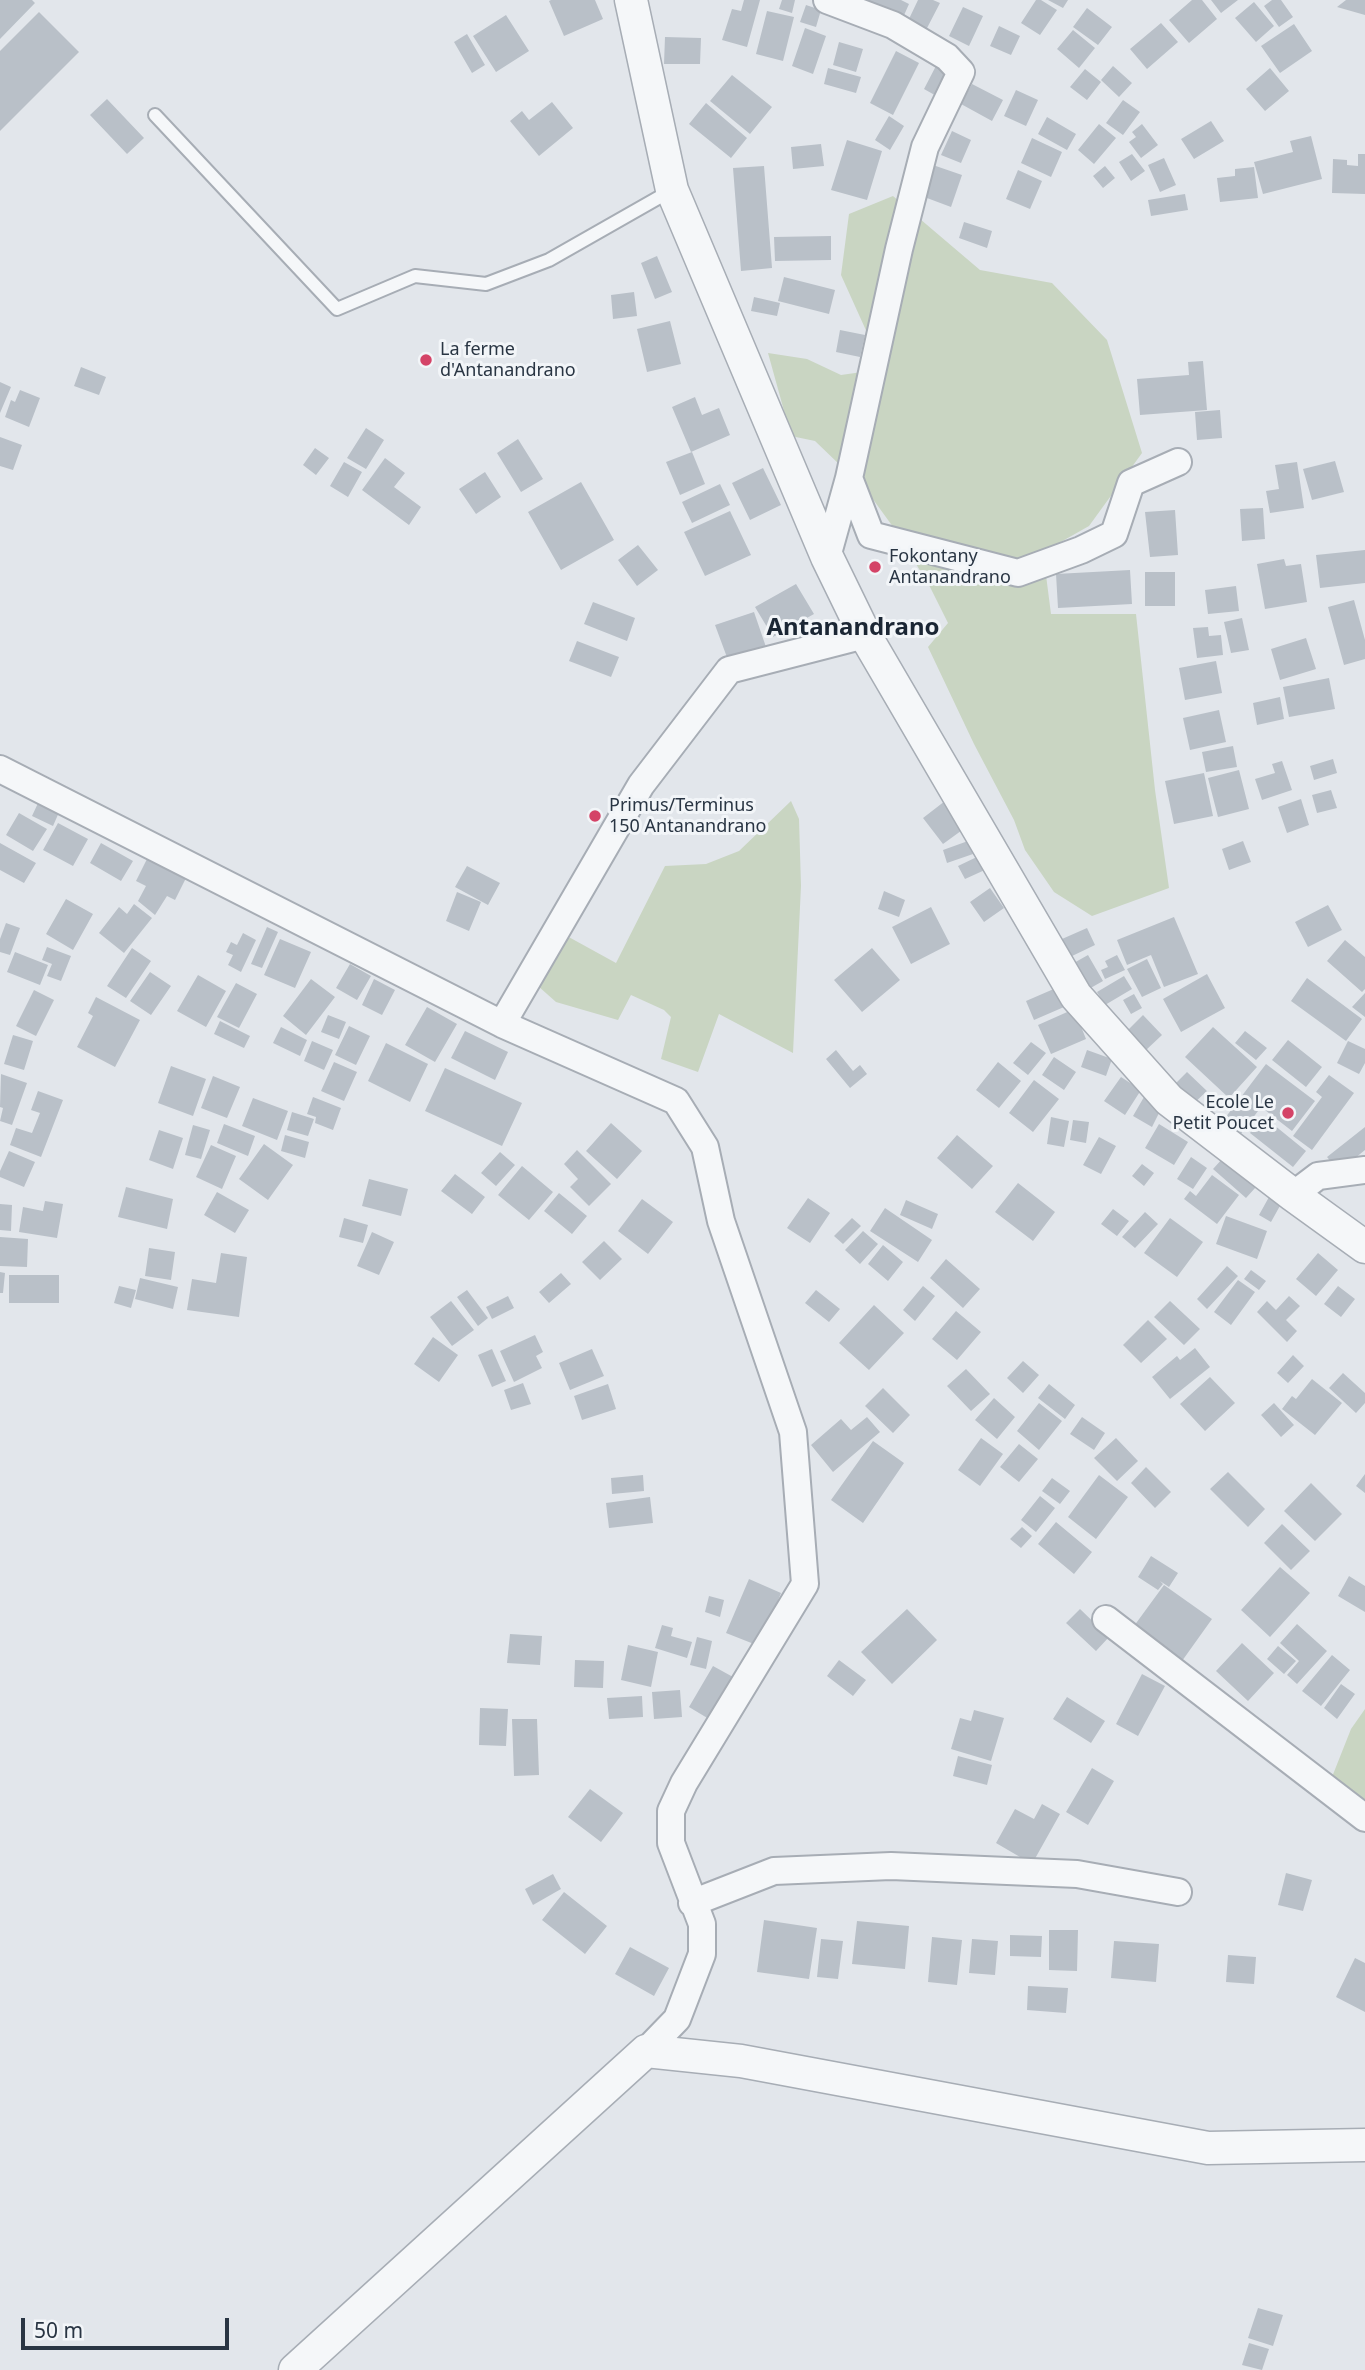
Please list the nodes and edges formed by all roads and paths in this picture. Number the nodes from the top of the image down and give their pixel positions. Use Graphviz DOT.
graph roads {
  1 [pos="631,0"];
  2 [pos="827,0"];
  3 [pos="155,115"];
  4 [pos="672,190"];
  5 [pos="1178,462"];
  6 [pos="849,478"];
  7 [pos="827,557"];
  8 [pos="865,635"];
  9 [pos="0,769"];
  10 [pos="502,1024"];
  11 [pos="1365,1170"];
  12 [pos="1293,1195"];
  13 [pos="1365,1247"];
  14 [pos="1106,1619"];
  15 [pos="1365,1818"];
  16 [pos="1178,1892"];
  17 [pos="692,1903"];
  18 [pos="646,2052"];
  19 [pos="1365,2145"];
  20 [pos="295,2370"];
  1 -- 4 [label="street"];
  2 -- 6 [label="street"];
  3 -- 4 [label="lane"];
  4 -- 7 [label="street"];
  5 -- 6 [label="street"];
  6 -- 7 [label="street"];
  7 -- 8 [label="street"];
  8 -- 10 [label="street"];
  8 -- 12 [label="street"];
  9 -- 10 [label="street"];
  10 -- 17 [label="street"];
  11 -- 12 [label="street"];
  12 -- 13 [label="street"];
  14 -- 15 [label="street"];
  16 -- 17 [label="street"];
  17 -- 18 [label="street"];
  18 -- 19 [label="street"];
  18 -- 20 [label="street"];
}
